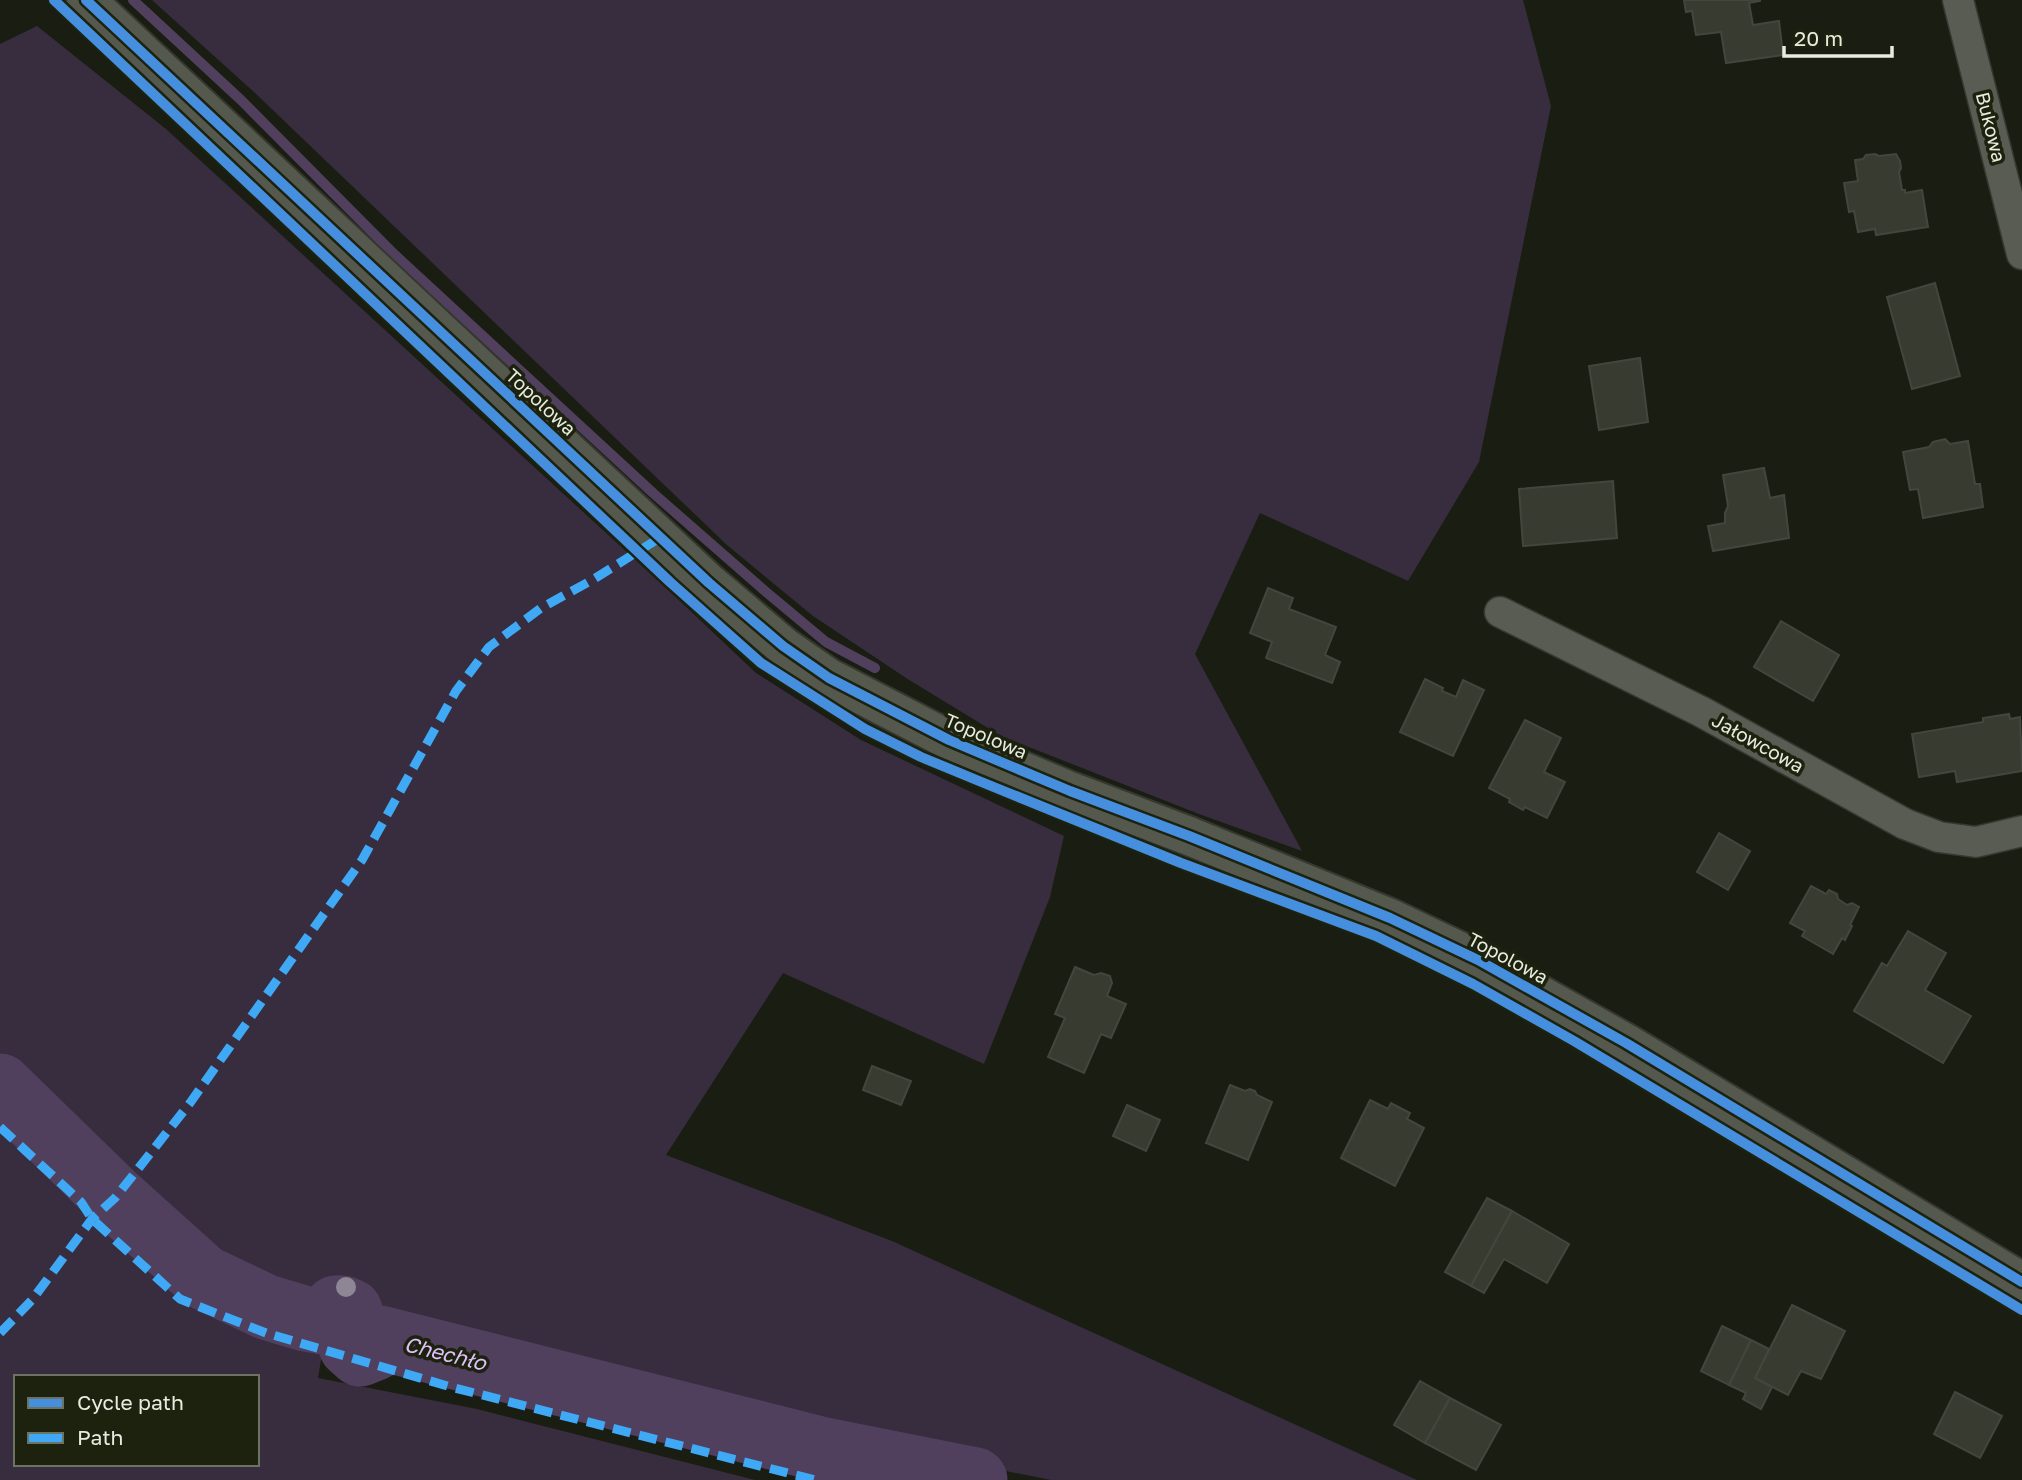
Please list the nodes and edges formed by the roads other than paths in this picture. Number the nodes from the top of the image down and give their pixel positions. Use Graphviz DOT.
graph roads {
  1 [pos="86,0"];
  2 [pos="1958,0"];
  3 [pos="2022,253"];
  4 [pos="1500,612"];
  5 [pos="2022,831"];
  6 [pos="2022,1282"];
  1 -- 6 [label="street, Topolowa"];
  2 -- 3 [label="street, Bukowa"];
  4 -- 5 [label="street, Jałowcowa"];
}
